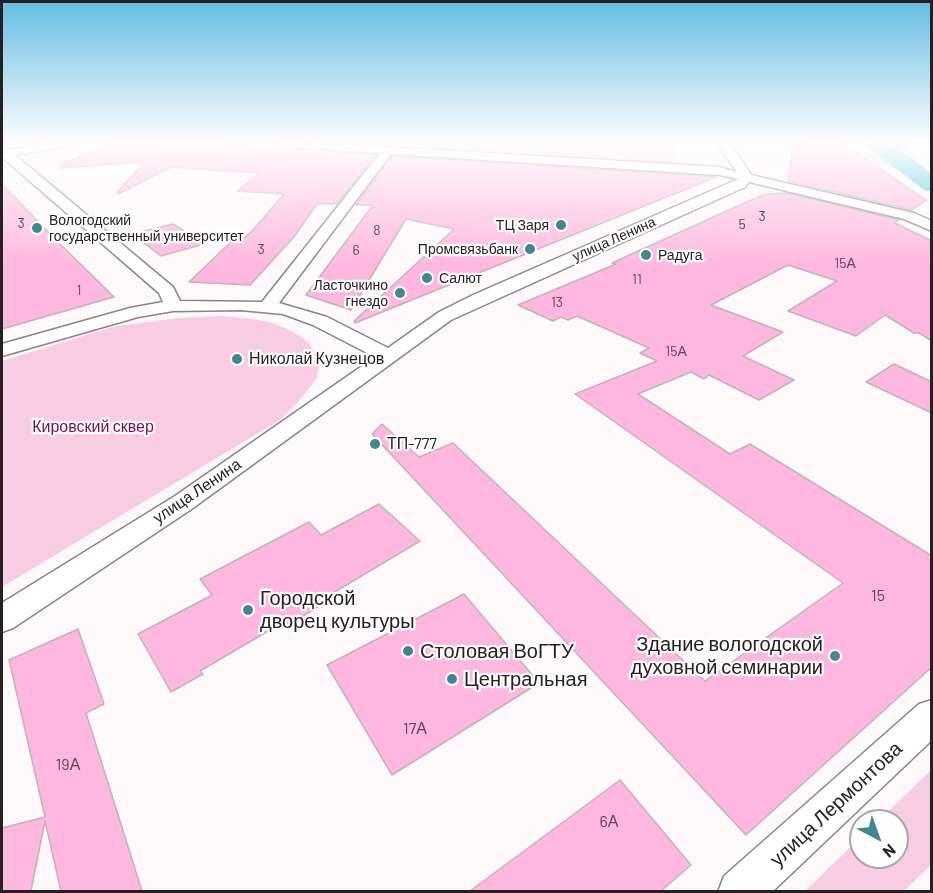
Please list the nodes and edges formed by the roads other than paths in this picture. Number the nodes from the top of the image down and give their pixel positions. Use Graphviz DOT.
graph roads {
  1 [pos="44,185"];
  2 [pos="361,185"];
  3 [pos="739,185"];
  4 [pos="778,185"];
  5 [pos="932,224"];
  6 [pos="173,306"];
  7 [pos="268,306"];
  8 [pos="2,350"];
  9 [pos="389,357"];
  10 [pos="2,619"];
  11 [pos="932,716"];
  12 [pos="740,891"];
  1 -- 6 [label="street"];
  2 -- 7 [label="street"];
  3 -- 9 [label="street, улица Ленина"];
  4 -- 5 [label="street"];
  6 -- 7 [label="street"];
  6 -- 8 [label="street"];
  7 -- 9 [label="street"];
  9 -- 10 [label="street, улица Ленина"];
  11 -- 12 [label="street, улица Лермонтова"];
}
